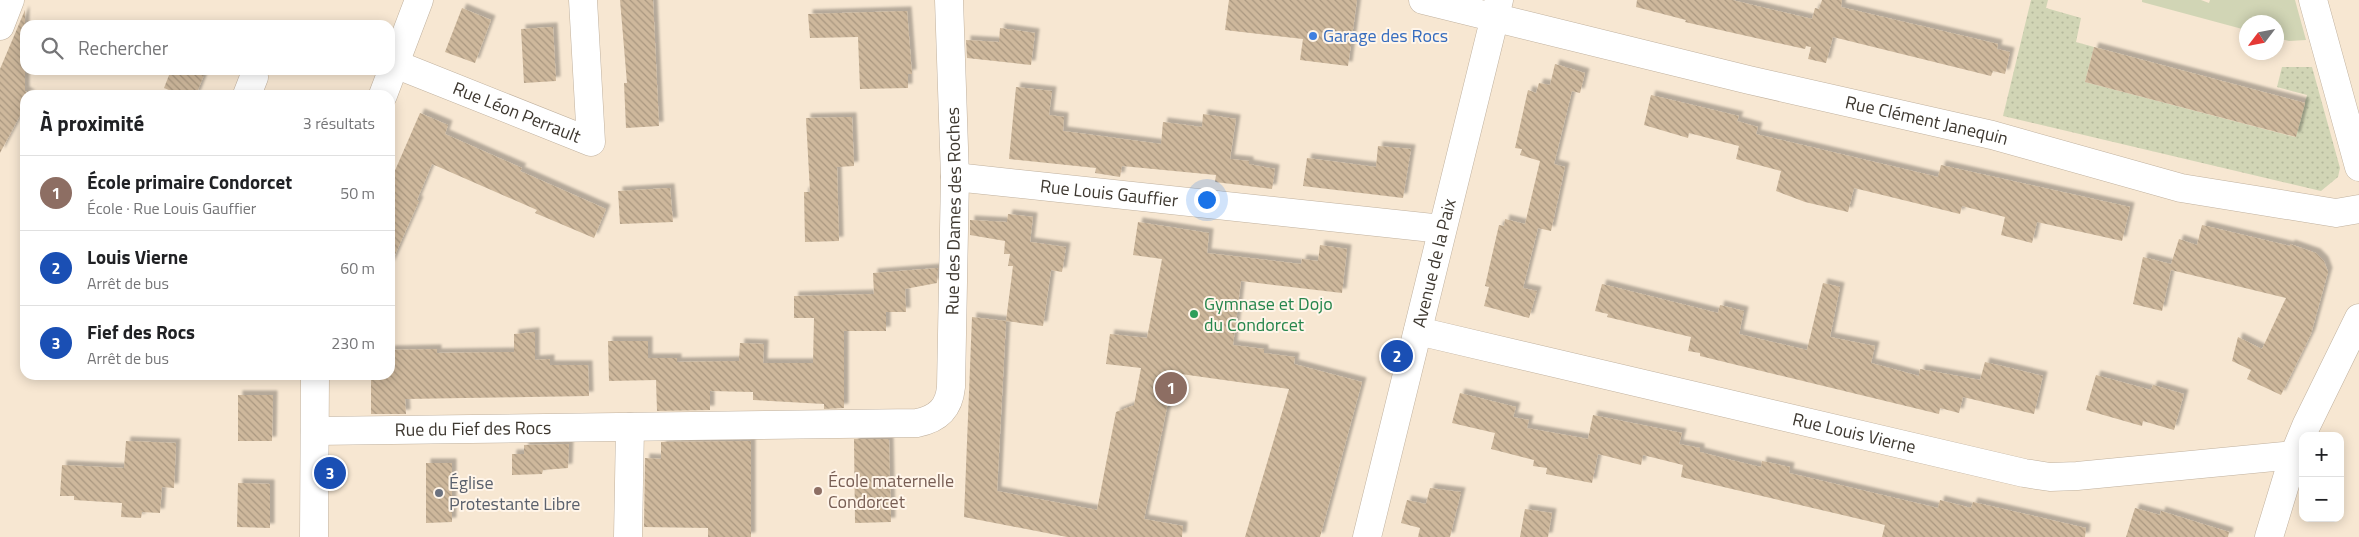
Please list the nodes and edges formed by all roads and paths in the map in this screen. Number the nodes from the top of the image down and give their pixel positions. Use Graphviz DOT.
graph roads {
  1 [pos="10,0"];
  2 [pos="419,0"];
  3 [pos="583,0"];
  4 [pos="949,0"];
  5 [pos="1423,0"];
  6 [pos="2314,0"];
  7 [pos="1497,9"];
  8 [pos="0,26"];
  9 [pos="395,64"];
  10 [pos="391,75"];
  11 [pos="385,90"];
  12 [pos="2359,167"];
  13 [pos="955,177"];
  14 [pos="2359,209"];
  15 [pos="1442,229"];
  16 [pos="2359,318"];
  17 [pos="1418,331"];
  18 [pos="315,380"];
  19 [pos="937,416"];
  20 [pos="630,427"];
  21 [pos="315,431"];
  22 [pos="2294,455"];
  23 [pos="314,537"];
  24 [pos="628,537"];
  25 [pos="1367,537"];
  26 [pos="2269,537"];
  1 -- 8 [label="street"];
  2 -- 9 [label="street"];
  3 -- 9 [label="street, Rue Léon Perrault"];
  4 -- 13 [label="street, Rue des Dames des Roches"];
  5 -- 7 [label="street"];
  6 -- 12 [label="street"];
  7 -- 14 [label="street, Rue Clément Janequin"];
  7 -- 15 [label="street, Avenue de la Paix"];
  10 -- 11 [label="street"];
  13 -- 15 [label="street, Rue Louis Gauffier"];
  13 -- 19 [label="street, Rue des Dames des Roches"];
  15 -- 17 [label="street, Avenue de la Paix"];
  16 -- 22 [label="street"];
  17 -- 22 [label="street, Rue Louis Vierne"];
  17 -- 25 [label="street, Avenue de la Paix"];
  18 -- 21 [label="street"];
  19 -- 20 [label="street, Rue du Fief des Rocs"];
  20 -- 21 [label="street, Rue du Fief des Rocs"];
  20 -- 24 [label="street"];
  21 -- 23 [label="street"];
  22 -- 26 [label="street"];
}
